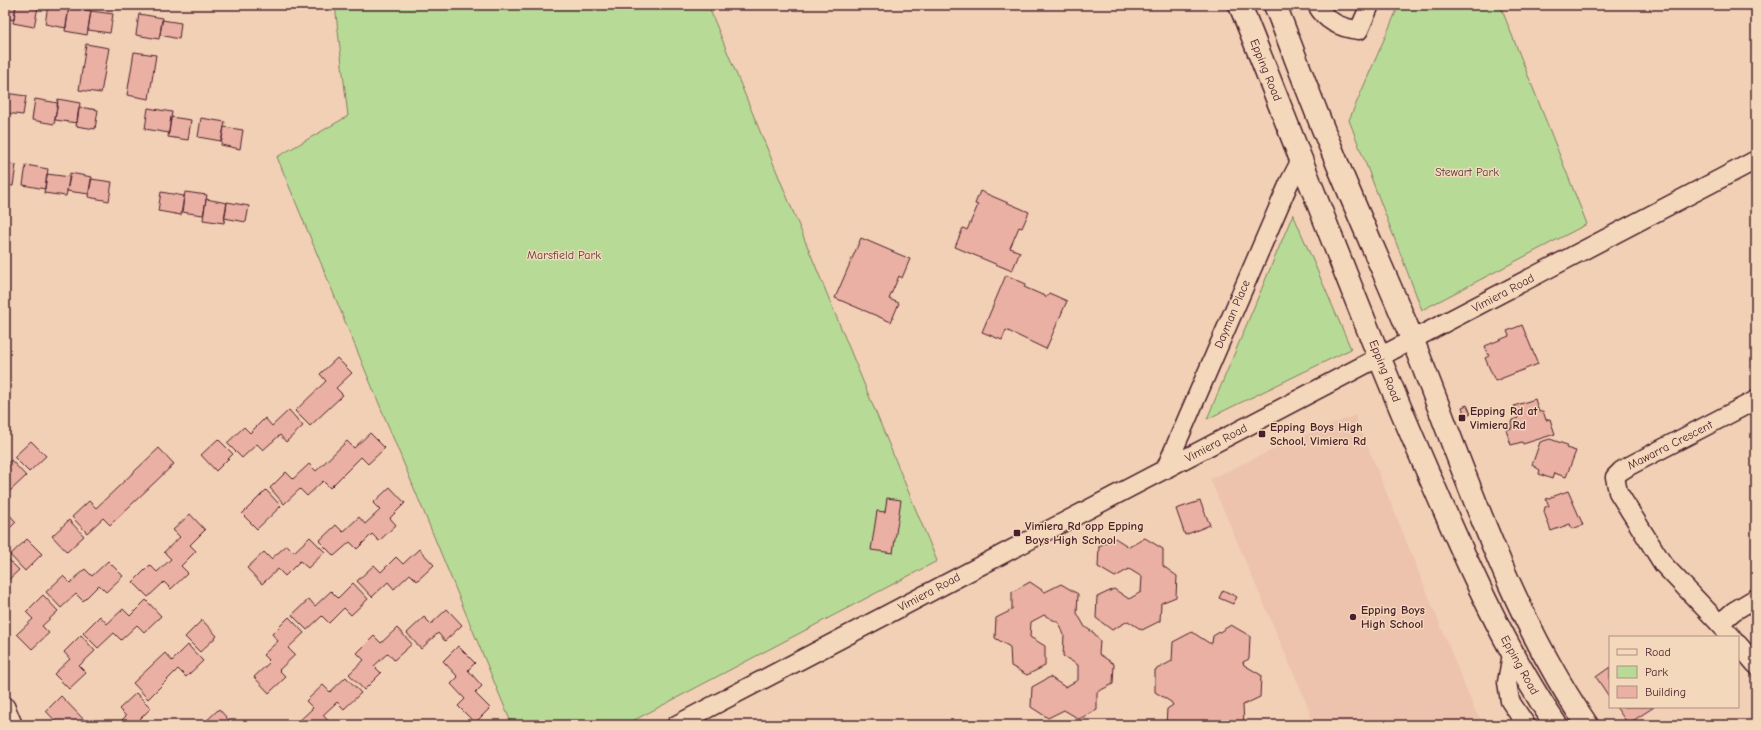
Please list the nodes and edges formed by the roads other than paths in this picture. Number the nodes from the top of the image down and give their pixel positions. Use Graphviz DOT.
graph roads {
  1 [pos="1240,5"];
  2 [pos="1275,5"];
  3 [pos="1317,5"];
  4 [pos="1370,5"];
  5 [pos="1302,158"];
  6 [pos="1756,160"];
  7 [pos="1412,341"];
  8 [pos="1380,359"];
  9 [pos="1756,400"];
  10 [pos="1165,470"];
  11 [pos="1756,598"];
  12 [pos="1720,623"];
  13 [pos="1731,636"];
  14 [pos="1739,645"];
  15 [pos="1512,654"];
  16 [pos="1756,665"];
  17 [pos="5,706"];
  18 [pos="13,725"];
  19 [pos="676,725"];
  20 [pos="1526,725"];
  21 [pos="1556,725"];
  22 [pos="1587,725"];
  1 -- 5 [label="main road, Epping Road"];
  2 -- 7 [label="main road"];
  3 -- 4 [label="street"];
  5 -- 8 [label="main road, Epping Road"];
  5 -- 10 [label="street, Dayman Place"];
  6 -- 7 [label="street, Vimiera Road"];
  7 -- 8 [label="street, Vimiera Road"];
  7 -- 22 [label="main road"];
  8 -- 10 [label="street, Vimiera Road"];
  8 -- 15 [label="main road, Epping Road"];
  9 -- 12 [label="street, Mawarra Crescent"];
  10 -- 19 [label="street, Vimiera Road"];
  11 -- 12 [label="street"];
  12 -- 13 [label="street, Mawarra Crescent"];
  14 -- 16 [label="street"];
  15 -- 20 [label="street"];
  15 -- 21 [label="main road, Epping Road"];
  17 -- 18 [label="street"];
}
